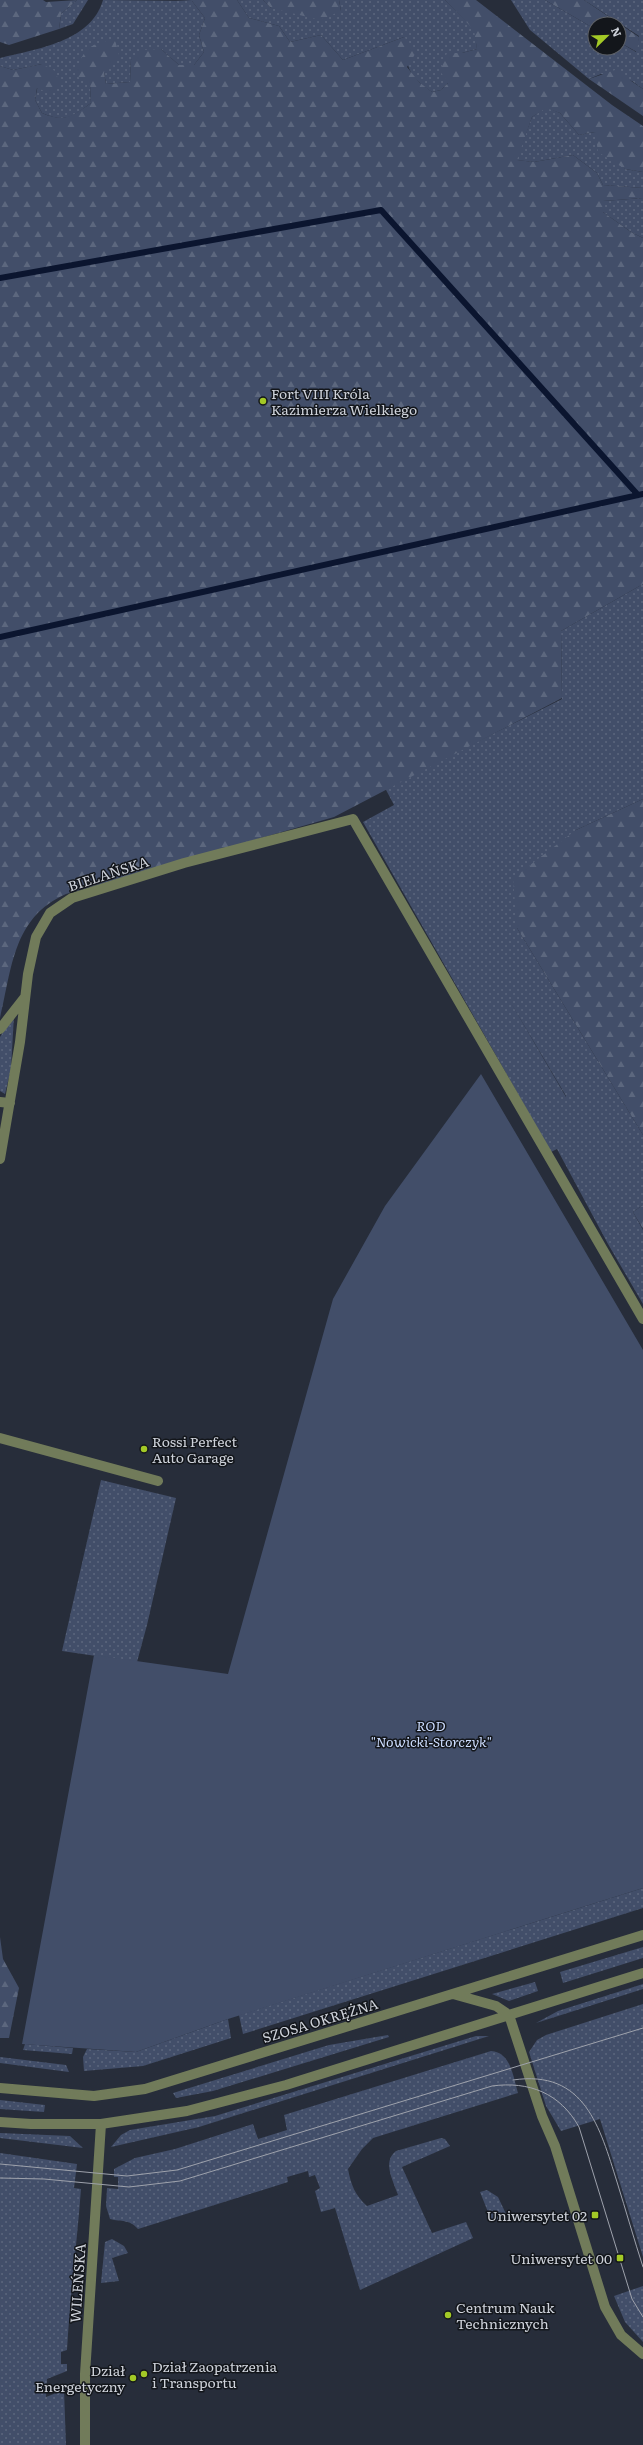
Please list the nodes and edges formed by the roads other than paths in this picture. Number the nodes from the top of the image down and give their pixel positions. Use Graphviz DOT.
graph roads {
  1 [pos="25,997"];
  2 [pos="0,1029"];
  3 [pos="5,1102"];
  4 [pos="0,1159"];
  5 [pos="643,1318"];
  6 [pos="0,1438"];
  7 [pos="158,1481"];
  8 [pos="643,1935"];
  9 [pos="643,1973"];
  10 [pos="451,1994"];
  11 [pos="509,2015"];
  12 [pos="0,2088"];
  13 [pos="0,2122"];
  14 [pos="101,2124"];
  15 [pos="643,2354"];
  16 [pos="86,2445"];
  1 -- 2 [label="street"];
  1 -- 3 [label="street, BIELAŃSKA"];
  1 -- 5 [label="street, BIELAŃSKA"];
  3 -- 4 [label="street, BIELAŃSKA"];
  6 -- 7 [label="street"];
  8 -- 10 [label="street, SZOSA OKRĘŻNA"];
  9 -- 11 [label="street"];
  10 -- 11 [label="street"];
  10 -- 12 [label="street, SZOSA OKRĘŻNA"];
  11 -- 14 [label="street"];
  11 -- 15 [label="street"];
  13 -- 14 [label="street"];
  14 -- 16 [label="street, WILEŃSKA"];
}
